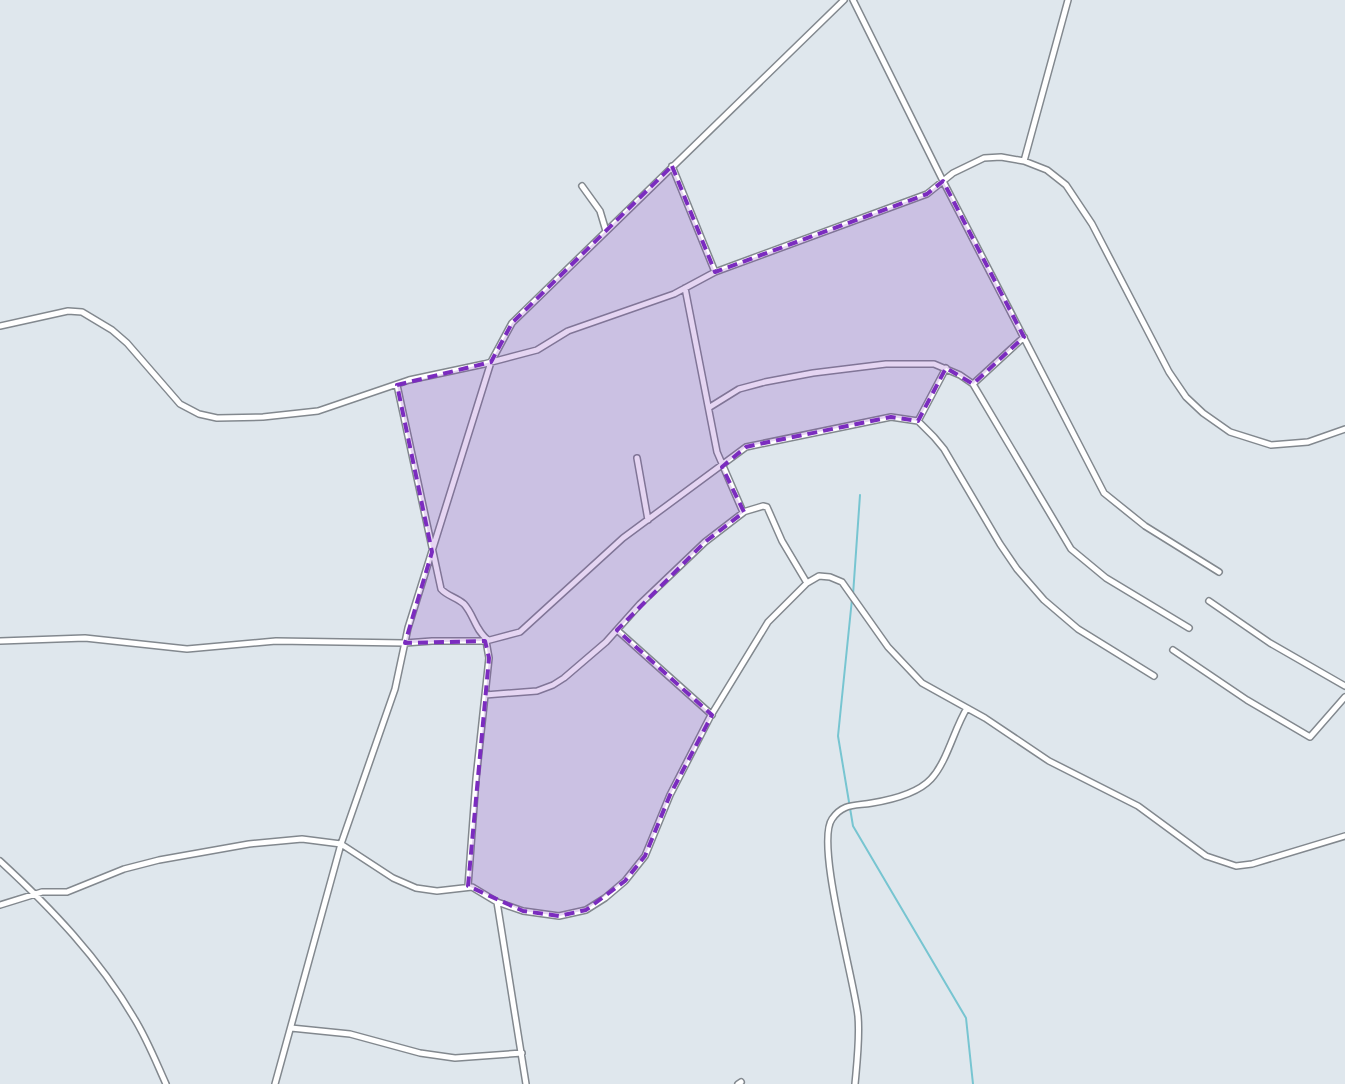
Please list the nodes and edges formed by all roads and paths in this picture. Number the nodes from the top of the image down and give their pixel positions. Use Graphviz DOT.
graph roads {
  1 [pos="844,0"];
  2 [pos="853,0"];
  3 [pos="1068,0"];
  4 [pos="1024,161"];
  5 [pos="672,166"];
  6 [pos="943,181"];
  7 [pos="582,186"];
  8 [pos="606,231"];
  9 [pos="715,272"];
  10 [pos="685,288"];
  11 [pos="0,326"];
  12 [pos="1024,337"];
  13 [pos="490,362"];
  14 [pos="946,368"];
  15 [pos="973,384"];
  16 [pos="397,385"];
  17 [pos="710,407"];
  18 [pos="918,421"];
  19 [pos="1345,429"];
  20 [pos="637,458"];
  21 [pos="722,467"];
  22 [pos="744,512"];
  23 [pos="648,520"];
  24 [pos="432,552"];
  25 [pos="1219,572"];
  26 [pos="807,583"];
  27 [pos="1209,601"];
  28 [pos="1189,628"];
  29 [pos="617,630"];
  30 [pos="0,641"];
  31 [pos="487,641"];
  32 [pos="405,643"];
  33 [pos="1173,650"];
  34 [pos="1154,676"];
  35 [pos="1345,686"];
  36 [pos="485,695"];
  37 [pos="1345,697"];
  38 [pos="967,708"];
  39 [pos="712,715"];
  40 [pos="1345,836"];
  41 [pos="341,844"];
  42 [pos="0,861"];
  43 [pos="468,886"];
  44 [pos="36,894"];
  45 [pos="497,902"];
  46 [pos="0,905"];
  47 [pos="291,1028"];
  48 [pos="522,1053"];
  49 [pos="166,1084"];
  50 [pos="275,1084"];
  51 [pos="526,1084"];
  52 [pos="855,1084"];
  1 -- 5 [label="street"];
  2 -- 6 [label="street"];
  3 -- 4 [label="street"];
  4 -- 6 [label="street"];
  4 -- 19 [label="street"];
  5 -- 8 [label="street"];
  5 -- 9 [label="street"];
  6 -- 9 [label="street"];
  6 -- 12 [label="street"];
  7 -- 8 [label="street"];
  8 -- 13 [label="street"];
  9 -- 10 [label="street"];
  10 -- 13 [label="street"];
  10 -- 17 [label="street"];
  11 -- 16 [label="street"];
  12 -- 15 [label="street"];
  12 -- 25 [label="street"];
  13 -- 16 [label="street"];
  13 -- 24 [label="street"];
  14 -- 15 [label="street"];
  14 -- 17 [label="street"];
  14 -- 18 [label="street"];
  15 -- 28 [label="street"];
  16 -- 24 [label="street"];
  17 -- 21 [label="street"];
  18 -- 21 [label="street"];
  18 -- 34 [label="street"];
  20 -- 23 [label="street"];
  21 -- 22 [label="street"];
  21 -- 23 [label="street"];
  22 -- 26 [label="street"];
  22 -- 29 [label="street"];
  23 -- 31 [label="street"];
  24 -- 31 [label="street"];
  24 -- 32 [label="street"];
  26 -- 38 [label="street"];
  26 -- 39 [label="street"];
  27 -- 35 [label="street"];
  29 -- 36 [label="street"];
  29 -- 39 [label="street"];
  30 -- 32 [label="street"];
  31 -- 32 [label="street"];
  31 -- 36 [label="street"];
  32 -- 41 [label="street"];
  33 -- 37 [label="street"];
  36 -- 43 [label="street"];
  38 -- 40 [label="street"];
  38 -- 52 [label="street"];
  39 -- 45 [label="street"];
  41 -- 43 [label="street"];
  41 -- 44 [label="street"];
  41 -- 47 [label="street"];
  42 -- 44 [label="street"];
  43 -- 45 [label="street"];
  44 -- 46 [label="street"];
  44 -- 49 [label="street"];
  45 -- 48 [label="street"];
  47 -- 48 [label="street"];
  47 -- 50 [label="street"];
  48 -- 51 [label="street"];
}
